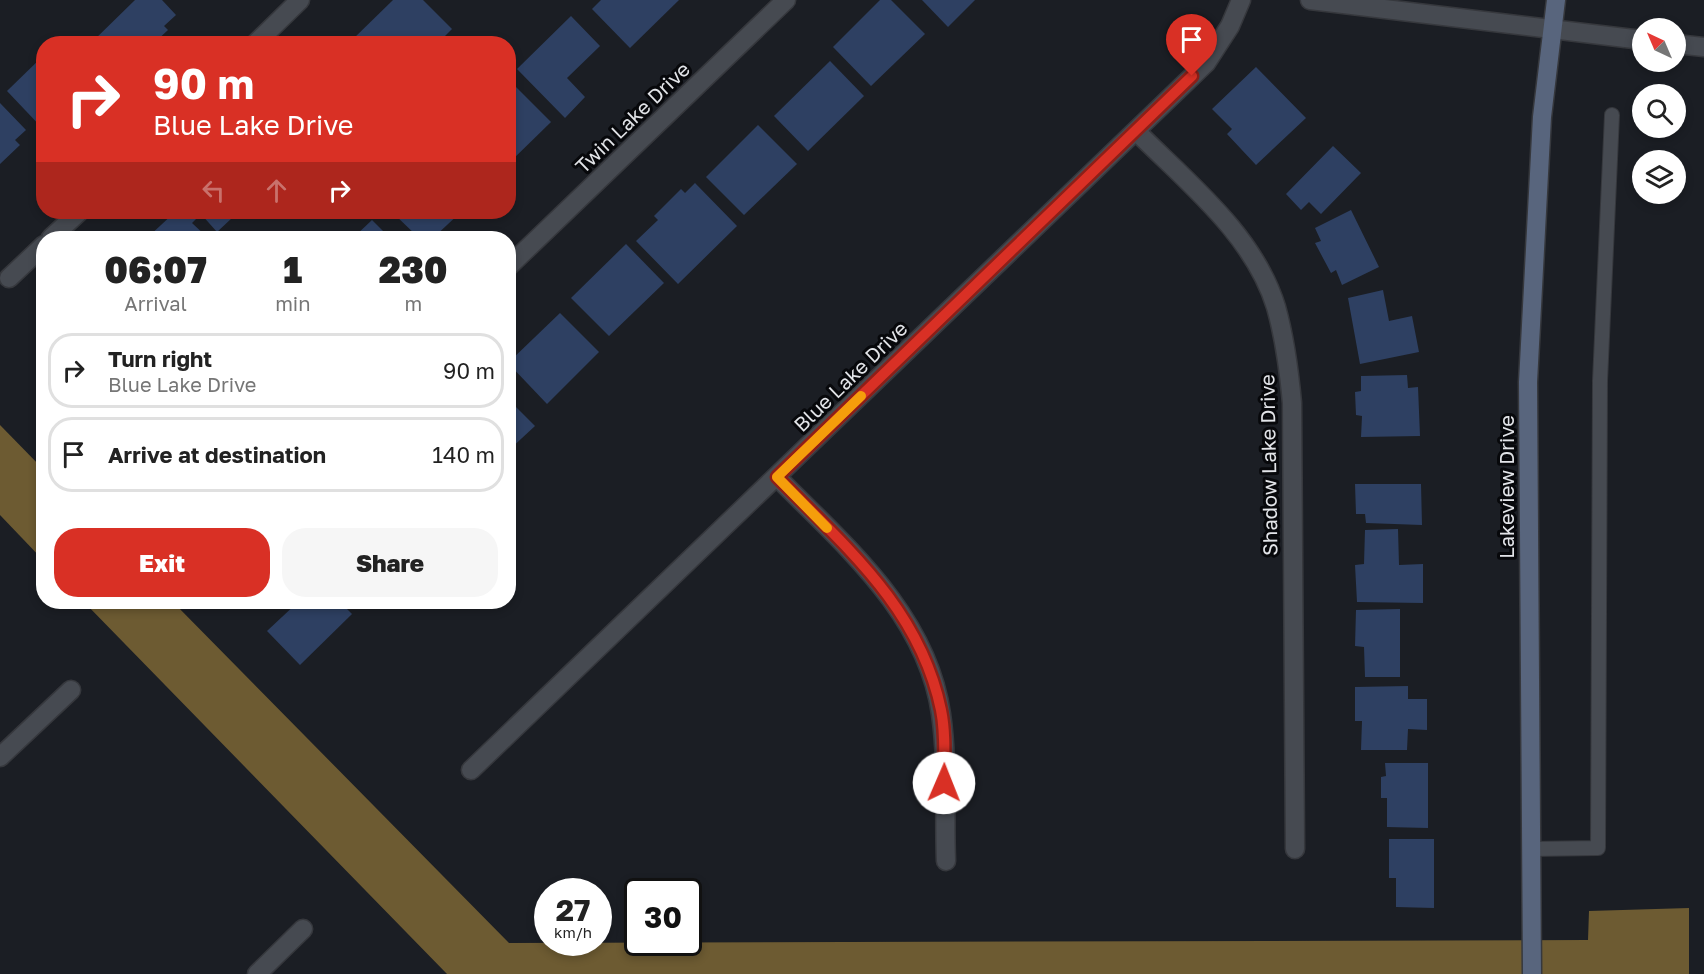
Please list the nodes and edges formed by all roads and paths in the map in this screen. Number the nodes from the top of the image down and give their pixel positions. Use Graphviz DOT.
graph roads {
  1 [pos="300,0"];
  2 [pos="786,0"];
  3 [pos="1241,0"];
  4 [pos="1310,0"];
  5 [pos="1556,0"];
  6 [pos="1552,28"];
  7 [pos="263,36"];
  8 [pos="1632,39"];
  9 [pos="1686,45"];
  10 [pos="1704,47"];
  11 [pos="1612,115"];
  12 [pos="1137,132"];
  13 [pos="71,219"];
  14 [pos="59,231"];
  15 [pos="36,253"];
  16 [pos="516,259"];
  17 [pos="9,278"];
  18 [pos="777,477"];
  19 [pos="71,690"];
  20 [pos="0,757"];
  21 [pos="471,770"];
  22 [pos="1295,849"];
  23 [pos="1531,849"];
  24 [pos="946,861"];
  25 [pos="303,929"];
  26 [pos="257,974"];
  27 [pos="1532,974"];
  1 -- 7 [label="street"];
  2 -- 16 [label="street, Twin Lake Drive"];
  3 -- 12 [label="street, Blue Lake Drive"];
  4 -- 6 [label="street"];
  5 -- 6 [label="street, Lakeview Drive"];
  6 -- 8 [label="street"];
  6 -- 23 [label="street, Lakeview Drive"];
  9 -- 10 [label="street"];
  11 -- 23 [label="lane"];
  12 -- 18 [label="street, Blue Lake Drive"];
  12 -- 22 [label="street, Shadow Lake Drive"];
  13 -- 14 [label="street"];
  15 -- 17 [label="street"];
  18 -- 21 [label="street, Blue Lake Drive"];
  18 -- 24 [label="street"];
  19 -- 20 [label="street"];
  23 -- 27 [label="street, Lakeview Drive"];
  25 -- 26 [label="street"];
}
